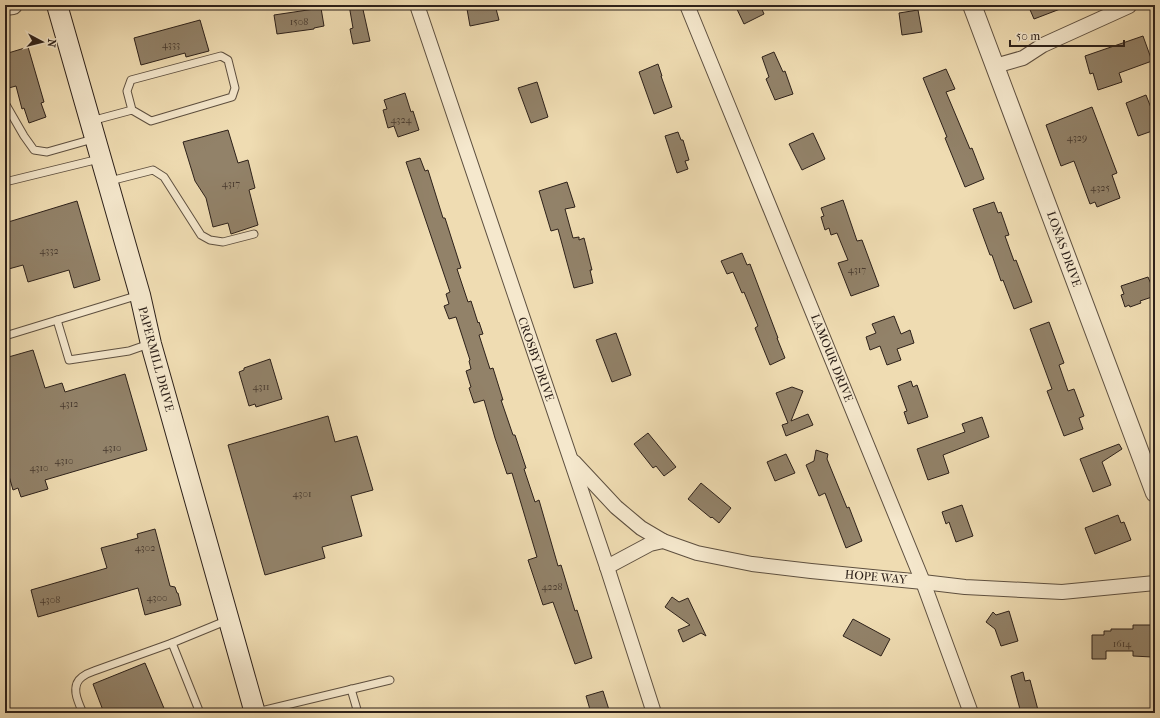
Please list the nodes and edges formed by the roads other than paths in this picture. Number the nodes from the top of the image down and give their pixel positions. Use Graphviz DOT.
graph roads {
  1 [pos="13,5"];
  2 [pos="57,5"];
  3 [pos="417,5"];
  4 [pos="687,5"];
  5 [pos="972,5"];
  6 [pos="1130,5"];
  7 [pos="5,6"];
  8 [pos="995,66"];
  9 [pos="5,103"];
  10 [pos="132,110"];
  11 [pos="93,130"];
  12 [pos="101,158"];
  13 [pos="5,182"];
  14 [pos="108,182"];
  15 [pos="254,234"];
  16 [pos="140,295"];
  17 [pos="57,320"];
  18 [pos="5,336"];
  19 [pos="151,344"];
  20 [pos="570,457"];
  21 [pos="1155,493"];
  22 [pos="663,541"];
  23 [pos="607,568"];
  24 [pos="923,582"];
  25 [pos="1155,582"];
  26 [pos="228,620"];
  27 [pos="172,643"];
  28 [pos="390,680"];
  29 [pos="351,689"];
  30 [pos="83,713"];
  31 [pos="200,713"];
  32 [pos="254,713"];
  33 [pos="358,713"];
  34 [pos="654,713"];
  35 [pos="971,713"];
  1 -- 7 [label="street"];
  2 -- 11 [label="main road, PAPERMILL DRIVE"];
  3 -- 20 [label="street, CROSBY DRIVE"];
  4 -- 24 [label="street, LAMOUR DRIVE"];
  5 -- 8 [label="street, LONAS DRIVE"];
  6 -- 8 [label="street"];
  8 -- 21 [label="street, LONAS DRIVE"];
  9 -- 11 [label="lane"];
  10 -- 10 [label="lane"];
  10 -- 11 [label="lane"];
  11 -- 12 [label="main road, PAPERMILL DRIVE"];
  12 -- 13 [label="lane"];
  12 -- 14 [label="main road, PAPERMILL DRIVE"];
  14 -- 15 [label="lane"];
  14 -- 16 [label="main road, PAPERMILL DRIVE"];
  16 -- 17 [label="lane"];
  16 -- 19 [label="main road, PAPERMILL DRIVE"];
  17 -- 18 [label="lane"];
  17 -- 19 [label="lane"];
  19 -- 26 [label="main road, PAPERMILL DRIVE"];
  20 -- 22 [label="street, HOPE WAY"];
  20 -- 23 [label="street, CROSBY DRIVE"];
  22 -- 23 [label="street"];
  22 -- 24 [label="street, HOPE WAY"];
  23 -- 34 [label="street, CROSBY DRIVE"];
  24 -- 25 [label="street, HOPE WAY"];
  24 -- 35 [label="street, LAMOUR DRIVE"];
  26 -- 27 [label="lane"];
  26 -- 32 [label="main road, PAPERMILL DRIVE"];
  27 -- 30 [label="lane"];
  27 -- 31 [label="lane"];
  28 -- 29 [label="lane"];
  29 -- 32 [label="lane"];
  29 -- 33 [label="lane"];
}
